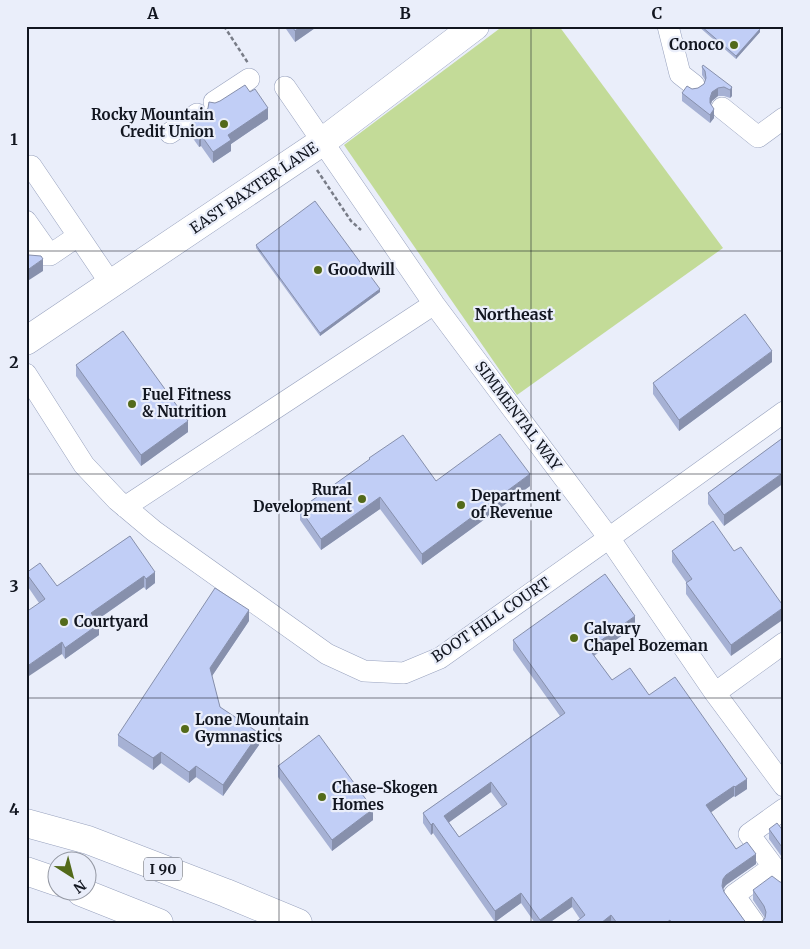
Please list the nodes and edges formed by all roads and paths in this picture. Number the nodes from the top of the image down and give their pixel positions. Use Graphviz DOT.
graph roads {
  1 [pos="475,26"];
  2 [pos="668,26"];
  3 [pos="250,78"];
  4 [pos="694,85"];
  5 [pos="285,87"];
  6 [pos="722,108"];
  7 [pos="784,118"];
  8 [pos="170,133"];
  9 [pos="322,142"];
  10 [pos="26,169"];
  11 [pos="26,221"];
  12 [pos="78,236"];
  13 [pos="111,284"];
  14 [pos="434,304"];
  15 [pos="26,341"];
  16 [pos="26,374"];
  17 [pos="784,412"];
  18 [pos="125,506"];
  19 [pos="609,538"];
  20 [pos="784,643"];
  21 [pos="715,692"];
  22 [pos="784,786"];
  23 [pos="784,809"];
  24 [pos="26,823"];
  25 [pos="26,871"];
  26 [pos="779,874"];
  27 [pos="48,878"];
  28 [pos="98,899"];
  29 [pos="159,923"];
  30 [pos="298,923"];
  31 [pos="754,923"];
  1 -- 9 [label="main road, EAST BAXTER LANE"];
  2 -- 4 [label="street"];
  3 -- 8 [label="street"];
  5 -- 9 [label="street, SIMMENTAL WAY"];
  6 -- 7 [label="street"];
  9 -- 13 [label="main road, EAST BAXTER LANE"];
  9 -- 14 [label="street, SIMMENTAL WAY"];
  10 -- 12 [label="street"];
  11 -- 12 [label="street"];
  12 -- 13 [label="street"];
  13 -- 15 [label="main road, EAST BAXTER LANE"];
  14 -- 18 [label="street"];
  14 -- 19 [label="street, SIMMENTAL WAY"];
  16 -- 18 [label="street, BOOT HILL COURT"];
  17 -- 19 [label="street, BOOT HILL COURT"];
  18 -- 19 [label="street, BOOT HILL COURT"];
  19 -- 21 [label="street, SIMMENTAL WAY"];
  20 -- 21 [label="street"];
  21 -- 22 [label="street, SIMMENTAL WAY"];
  23 -- 26 [label="street"];
  24 -- 30 [label="main road, I 90"];
  25 -- 27 [label="main road"];
  26 -- 31 [label="street"];
  28 -- 29 [label="main road"];
}
